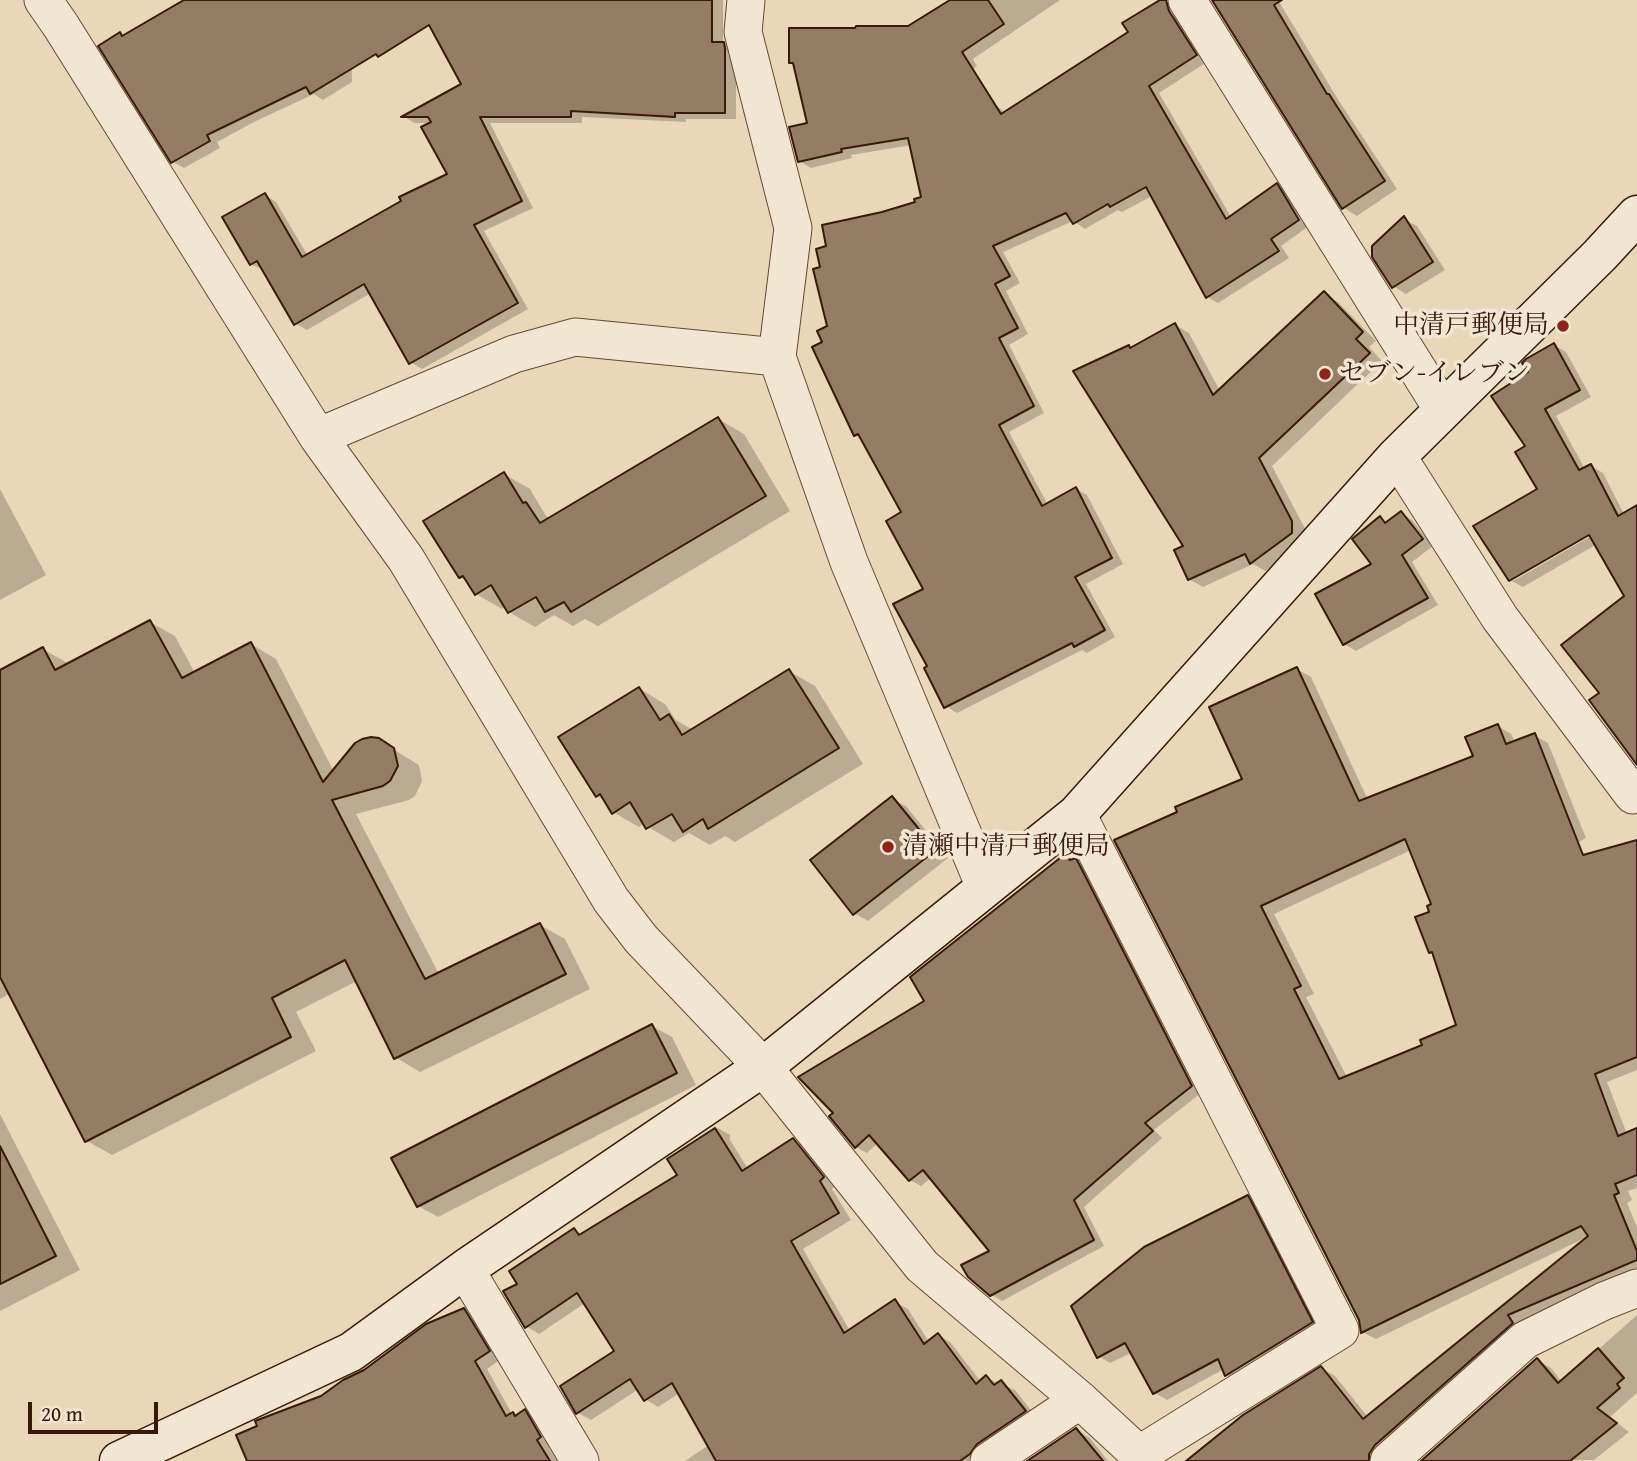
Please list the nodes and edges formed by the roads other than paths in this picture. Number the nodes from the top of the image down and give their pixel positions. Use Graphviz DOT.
graph roads {
  1 [pos="43,0"];
  2 [pos="746,0"];
  3 [pos="1187,0"];
  4 [pos="1637,215"];
  5 [pos="777,357"];
  6 [pos="1443,410"];
  7 [pos="318,437"];
  8 [pos="1397,456"];
  9 [pos="1637,794"];
  10 [pos="1077,814"];
  11 [pos="985,887"];
  12 [pos="763,1067"];
  13 [pos="465,1269"];
  14 [pos="1637,1288"];
  15 [pos="1080,1400"];
  16 [pos="1143,1457"];
  17 [pos="119,1461"];
  18 [pos="580,1461"];
  19 [pos="989,1461"];
  20 [pos="1389,1461"];
  1 -- 7 [label="street"];
  2 -- 5 [label="street"];
  3 -- 6 [label="street"];
  4 -- 6 [label="street"];
  5 -- 7 [label="street"];
  5 -- 11 [label="street"];
  6 -- 8 [label="street"];
  7 -- 12 [label="street"];
  8 -- 9 [label="street"];
  8 -- 10 [label="street"];
  10 -- 11 [label="street"];
  10 -- 16 [label="street"];
  11 -- 12 [label="street"];
  12 -- 13 [label="street"];
  12 -- 15 [label="street"];
  13 -- 17 [label="street"];
  13 -- 18 [label="street"];
  14 -- 20 [label="street"];
  15 -- 16 [label="street"];
  15 -- 19 [label="street"];
}
